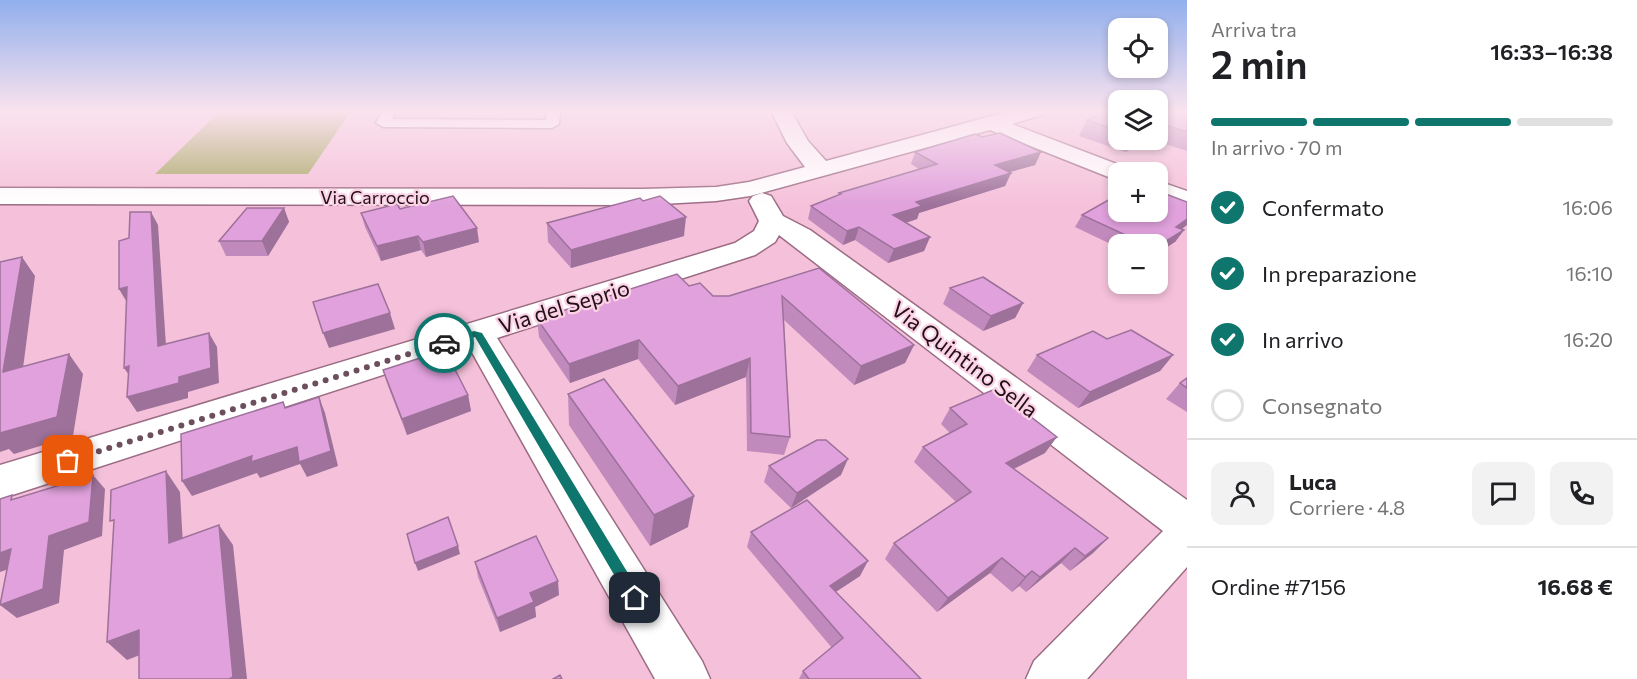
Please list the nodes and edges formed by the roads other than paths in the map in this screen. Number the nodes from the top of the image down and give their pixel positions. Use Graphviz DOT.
graph roads {
  1 [pos="796,143"];
  2 [pos="919,143"];
  3 [pos="1042,143"];
  4 [pos="822,169"];
  5 [pos="1108,169"];
  6 [pos="750,189"];
  7 [pos="1168,192"];
  8 [pos="0,196"];
  9 [pos="1187,200"];
  10 [pos="772,221"];
  11 [pos="477,333"];
  12 [pos="0,482"];
  13 [pos="1187,524"];
  14 [pos="1187,537"];
  15 [pos="684,679"];
  16 [pos="1052,679"];
  1 -- 4 [label="street"];
  2 -- 4 [label="street, Via Carroccio"];
  3 -- 5 [label="street"];
  4 -- 6 [label="street, Via Carroccio"];
  6 -- 8 [label="street, Via Carroccio"];
  6 -- 10 [label="street"];
  7 -- 9 [label="street"];
  10 -- 11 [label="street, Via del Seprio"];
  10 -- 13 [label="street, Via Quintino Sella"];
  11 -- 12 [label="street, Via del Seprio"];
  11 -- 15 [label="street"];
  14 -- 16 [label="street"];
}
